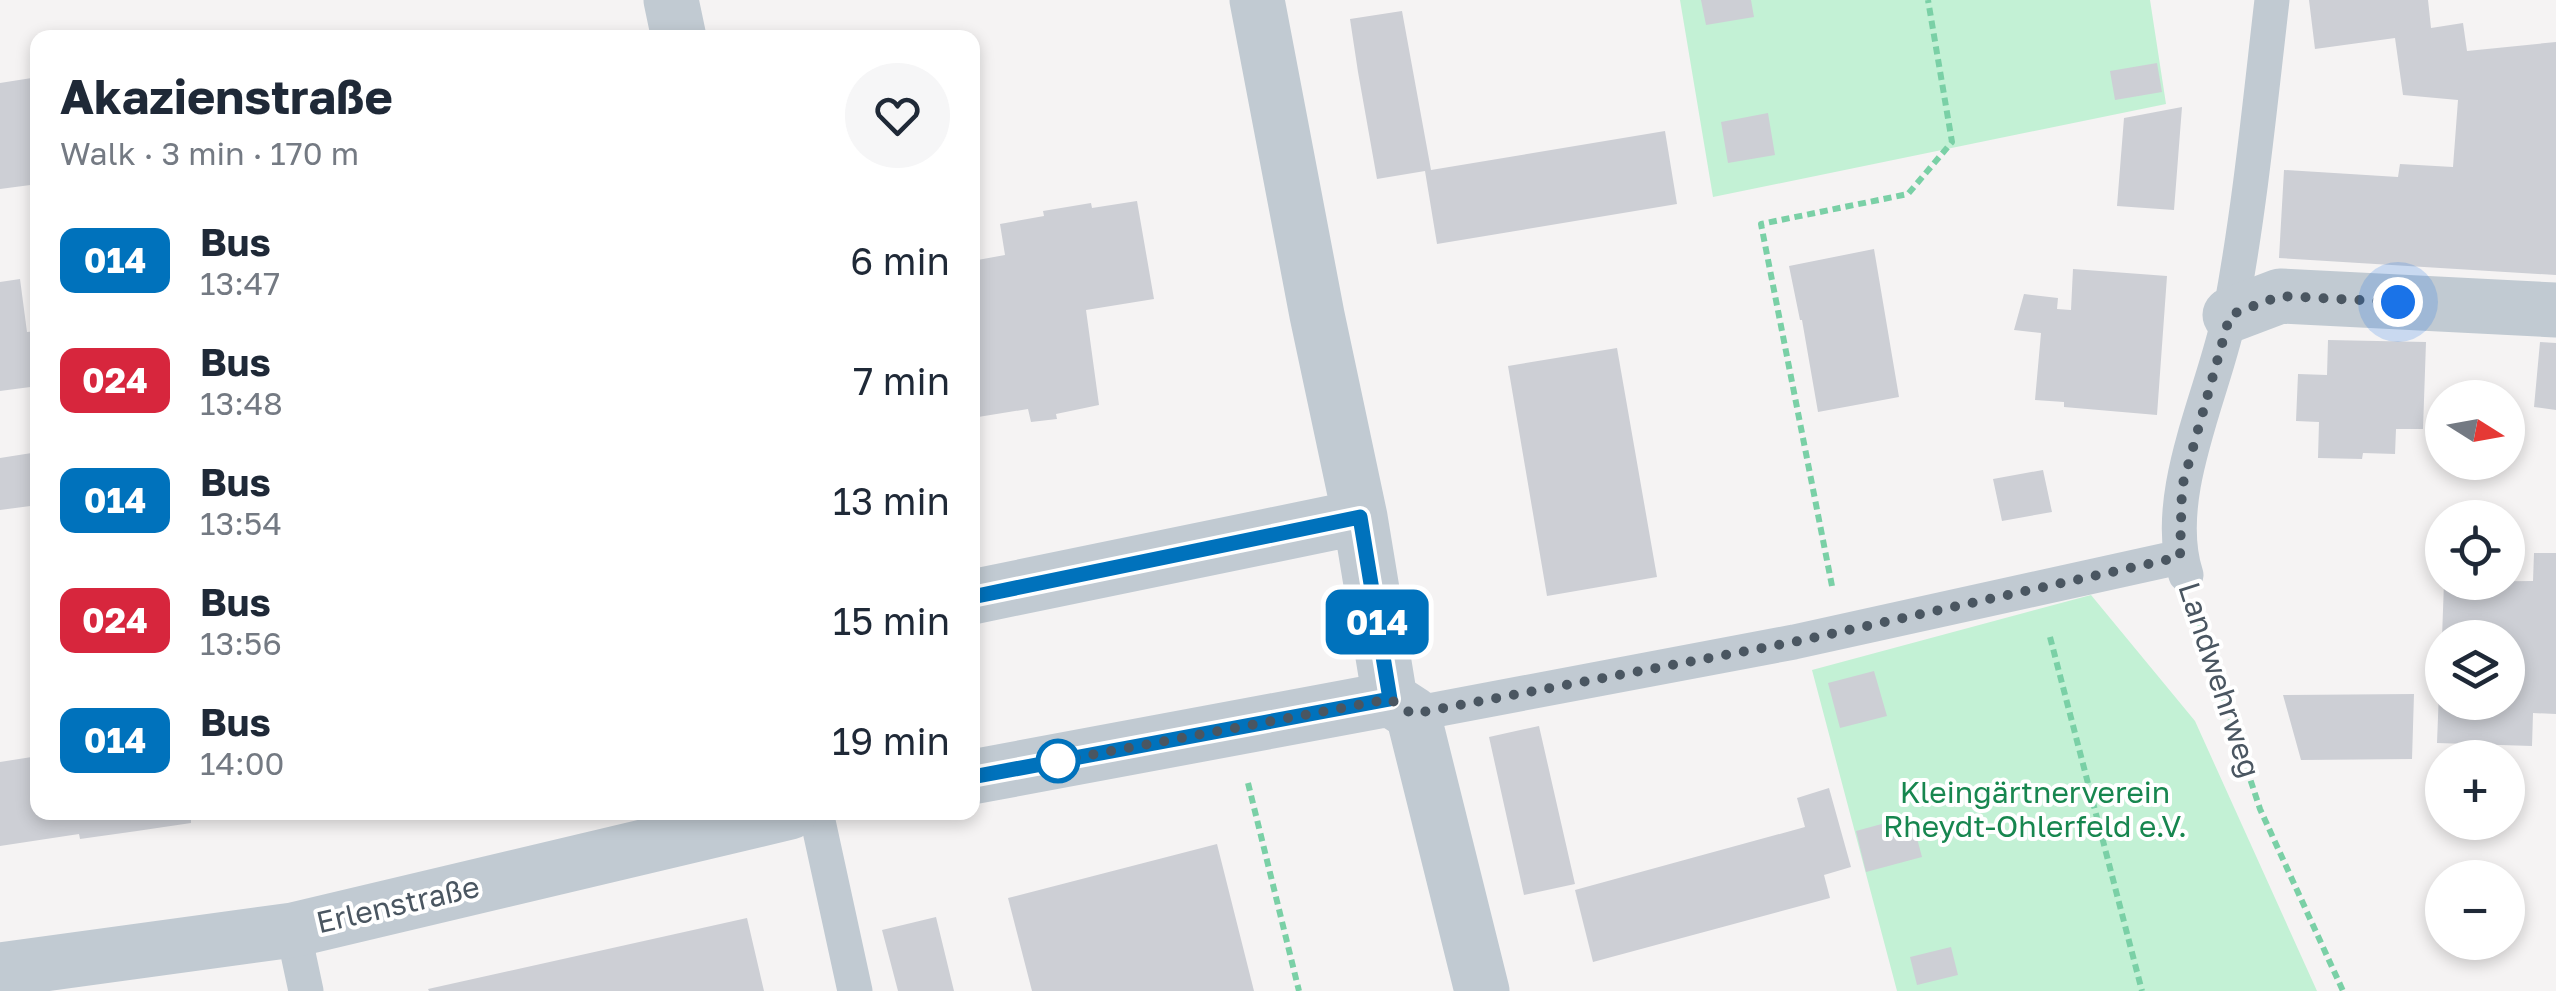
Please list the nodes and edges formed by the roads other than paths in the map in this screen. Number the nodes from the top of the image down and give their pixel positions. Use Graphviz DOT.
graph roads {
  1 [pos="671,0"];
  2 [pos="1257,0"];
  3 [pos="2272,0"];
  4 [pos="677,30"];
  5 [pos="2556,310"];
  6 [pos="2230,315"];
  7 [pos="1360,517"];
  8 [pos="980,596"];
  9 [pos="1401,706"];
  10 [pos="980,776"];
  11 [pos="756,820"];
  12 [pos="818,820"];
  13 [pos="292,930"];
  14 [pos="0,970"];
  15 [pos="306,991"];
  16 [pos="854,991"];
  17 [pos="1482,991"];
  1 -- 4 [label="street"];
  2 -- 7 [label="street"];
  3 -- 6 [label="lane, Landwehrweg"];
  5 -- 6 [label="street"];
  6 -- 9 [label="lane, Landwehrweg"];
  7 -- 8 [label="street"];
  7 -- 9 [label="street"];
  9 -- 10 [label="street"];
  9 -- 17 [label="street"];
  11 -- 13 [label="street, Erlenstraße"];
  12 -- 16 [label="lane"];
  13 -- 14 [label="street, Erlenstraße"];
  13 -- 15 [label="lane"];
}
